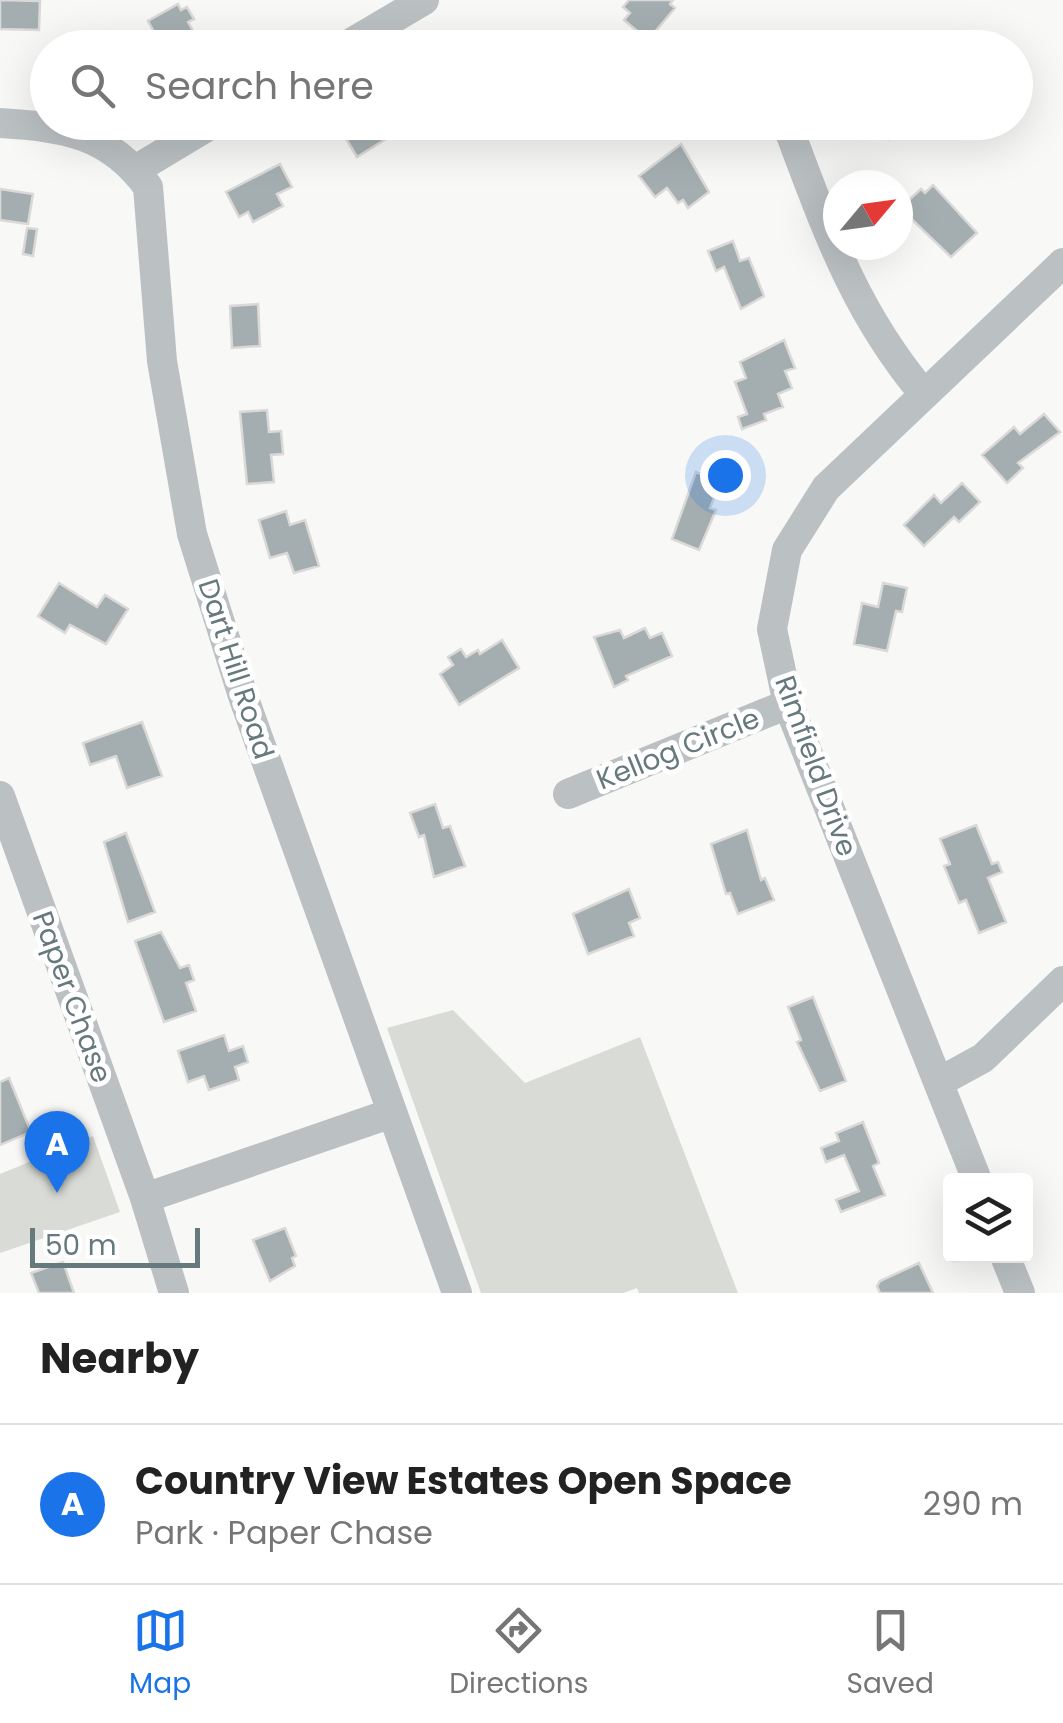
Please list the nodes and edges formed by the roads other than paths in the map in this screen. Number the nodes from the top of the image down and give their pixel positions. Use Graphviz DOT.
graph roads {
  1 [pos="424,0"];
  2 [pos="373,30"];
  3 [pos="0,123"];
  4 [pos="30,125"];
  5 [pos="96,140"];
  6 [pos="186,140"];
  7 [pos="793,140"];
  8 [pos="135,170"];
  9 [pos="1063,263"];
  10 [pos="923,393"];
  11 [pos="788,704"];
  12 [pos="568,794"];
  13 [pos="0,796"];
  14 [pos="1063,981"];
  15 [pos="939,1082"];
  16 [pos="392,1114"];
  17 [pos="974,1173"];
  18 [pos="144,1198"];
  19 [pos="1008,1263"];
  20 [pos="174,1293"];
  21 [pos="457,1293"];
  22 [pos="1020,1293"];
  1 -- 2 [label="street"];
  3 -- 4 [label="street"];
  5 -- 8 [label="street"];
  6 -- 8 [label="street"];
  7 -- 10 [label="street"];
  8 -- 16 [label="street, Dart Hill Road"];
  9 -- 10 [label="street, Rimfield Drive"];
  10 -- 11 [label="street, Rimfield Drive"];
  11 -- 12 [label="street, Kellog Circle"];
  11 -- 15 [label="street, Rimfield Drive"];
  13 -- 18 [label="street, Paper Chase"];
  14 -- 15 [label="street"];
  15 -- 17 [label="street, Rimfield Drive"];
  16 -- 18 [label="street"];
  16 -- 21 [label="street, Dart Hill Road"];
  18 -- 20 [label="street, Paper Chase"];
  19 -- 22 [label="street"];
}
